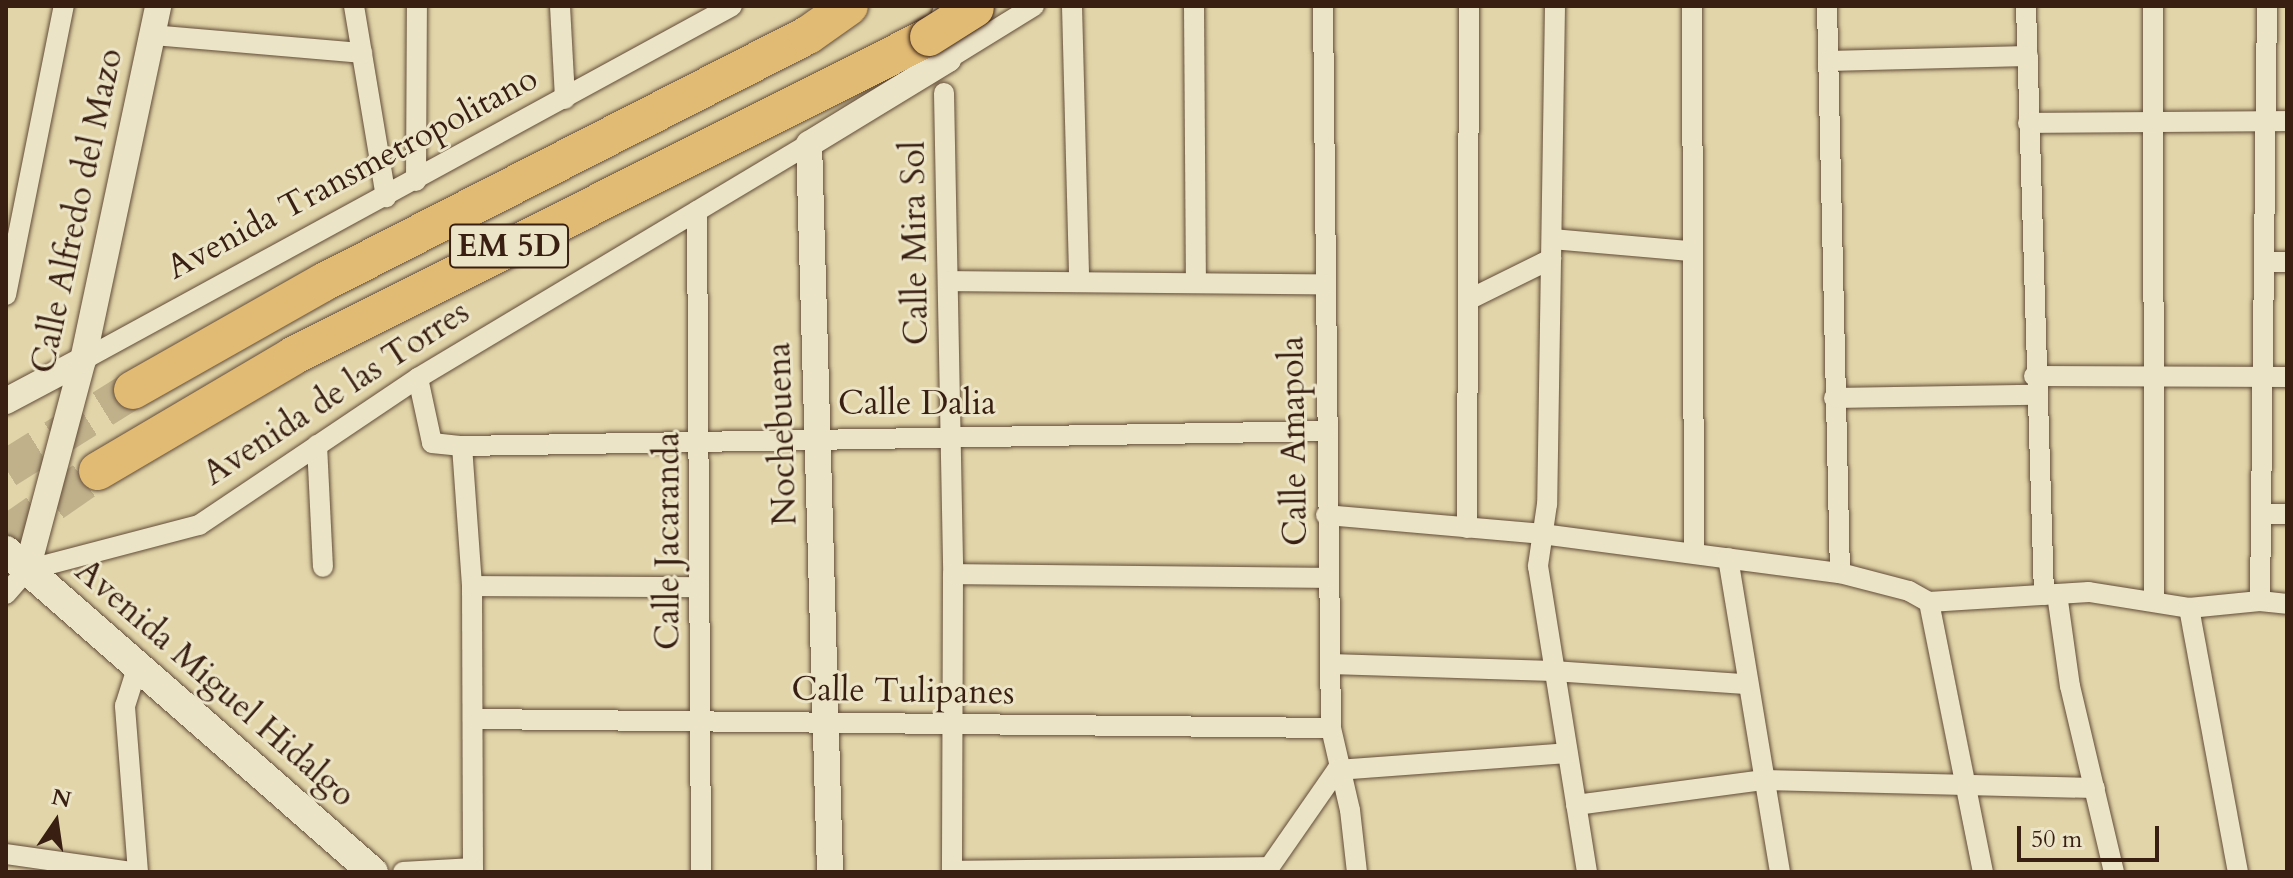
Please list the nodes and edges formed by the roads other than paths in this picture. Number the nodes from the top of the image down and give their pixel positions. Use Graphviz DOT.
graph roads {
  1 [pos="64,6"];
  2 [pos="158,6"];
  3 [pos="354,6"];
  4 [pos="417,6"];
  5 [pos="560,6"];
  6 [pos="732,6"];
  7 [pos="849,6"];
  8 [pos="1034,6"];
  9 [pos="1072,6"];
  10 [pos="1194,6"];
  11 [pos="1323,6"];
  12 [pos="1469,6"];
  13 [pos="1555,6"];
  14 [pos="1692,6"];
  15 [pos="1827,6"];
  16 [pos="2026,6"];
  17 [pos="2153,6"];
  18 [pos="2274,18"];
  19 [pos="955,23"];
  20 [pos="152,35"];
  21 [pos="362,53"];
  22 [pos="2028,56"];
  23 [pos="1828,61"];
  24 [pos="944,93"];
  25 [pos="565,99"];
  26 [pos="2276,121"];
  27 [pos="2154,122"];
  28 [pos="2028,123"];
  29 [pos="809,144"];
  30 [pos="416,181"];
  31 [pos="386,197"];
  32 [pos="697,211"];
  33 [pos="1552,249"];
  34 [pos="1690,251"];
  35 [pos="2264,262"];
  36 [pos="2287,262"];
  37 [pos="948,281"];
  38 [pos="1079,282"];
  39 [pos="1196,283"];
  40 [pos="1325,284"];
  41 [pos="6,295"];
  42 [pos="1468,300"];
  43 [pos="83,360"];
  44 [pos="2152,375"];
  45 [pos="2262,376"];
  46 [pos="2287,377"];
  47 [pos="418,378"];
  48 [pos="2034,386"];
  49 [pos="133,390"];
  50 [pos="1834,398"];
  51 [pos="6,401"];
  52 [pos="1326,431"];
  53 [pos="819,437"];
  54 [pos="952,437"];
  55 [pos="700,440"];
  56 [pos="317,445"];
  57 [pos="462,446"];
  58 [pos="98,471"];
  59 [pos="2261,514"];
  60 [pos="2287,514"];
  61 [pos="1326,515"];
  62 [pos="1467,528"];
  63 [pos="1542,534"];
  64 [pos="1694,553"];
  65 [pos="1728,558"];
  66 [pos="16,560"];
  67 [pos="323,567"];
  68 [pos="1840,573"];
  69 [pos="953,574"];
  70 [pos="1327,578"];
  71 [pos="472,586"];
  72 [pos="699,587"];
  73 [pos="6,594"];
  74 [pos="2050,595"];
  75 [pos="2154,600"];
  76 [pos="2260,601"];
  77 [pos="1929,602"];
  78 [pos="2287,604"];
  79 [pos="2189,608"];
  80 [pos="1330,664"];
  81 [pos="138,665"];
  82 [pos="1553,671"];
  83 [pos="1746,684"];
  84 [pos="474,719"];
  85 [pos="699,721"];
  86 [pos="824,723"];
  87 [pos="954,724"];
  88 [pos="1331,728"];
  89 [pos="1567,753"];
  90 [pos="1337,770"];
  91 [pos="1764,780"];
  92 [pos="1964,783"];
  93 [pos="2095,788"];
  94 [pos="1576,805"];
  95 [pos="6,854"];
  96 [pos="473,870"];
  97 [pos="1267,870"];
  98 [pos="952,871"];
  99 [pos="135,872"];
  100 [pos="373,872"];
  101 [pos="403,872"];
  102 [pos="701,872"];
  103 [pos="830,872"];
  104 [pos="1359,872"];
  105 [pos="1587,872"];
  106 [pos="1780,872"];
  107 [pos="1983,872"];
  108 [pos="2114,872"];
  109 [pos="2238,872"];
  1 -- 41 [label="street"];
  2 -- 20 [label="street, Calle Alfredo del Mazo"];
  3 -- 21 [label="street"];
  4 -- 30 [label="street"];
  5 -- 25 [label="street"];
  6 -- 25 [label="street, Avenida Transmetropolitano"];
  7 -- 49 [label="highway, EM 5D"];
  8 -- 19 [label="street, Avenida de las Torres"];
  9 -- 38 [label="street"];
  10 -- 39 [label="street"];
  11 -- 40 [label="street, Calle Amapola"];
  12 -- 42 [label="street"];
  13 -- 33 [label="street"];
  14 -- 34 [label="street"];
  15 -- 23 [label="street"];
  16 -- 22 [label="street"];
  17 -- 27 [label="street"];
  18 -- 26 [label="street"];
  19 -- 29 [label="street, Avenida de las Torres"];
  19 -- 58 [label="highway, EM 5D"];
  20 -- 21 [label="street"];
  20 -- 43 [label="street, Calle Alfredo del Mazo"];
  21 -- 31 [label="street"];
  22 -- 23 [label="street"];
  22 -- 28 [label="street"];
  23 -- 50 [label="street"];
  24 -- 37 [label="street, Calle Mira Sol"];
  25 -- 30 [label="street, Avenida Transmetropolitano"];
  26 -- 27 [label="street"];
  26 -- 35 [label="street"];
  27 -- 28 [label="street"];
  27 -- 44 [label="street"];
  28 -- 48 [label="street"];
  29 -- 32 [label="street, Avenida de las Torres"];
  29 -- 53 [label="street, Nochebuena"];
  30 -- 31 [label="street, Avenida Transmetropolitano"];
  31 -- 43 [label="street, Avenida Transmetropolitano"];
  32 -- 47 [label="street, Avenida de las Torres"];
  32 -- 55 [label="street, Calle Jacaranda"];
  33 -- 34 [label="street"];
  33 -- 42 [label="street"];
  33 -- 63 [label="street"];
  34 -- 64 [label="street"];
  35 -- 36 [label="street"];
  35 -- 45 [label="street"];
  37 -- 38 [label="street"];
  37 -- 54 [label="street, Calle Mira Sol"];
  38 -- 39 [label="street"];
  39 -- 40 [label="street"];
  40 -- 52 [label="street, Calle Amapola"];
  42 -- 62 [label="street"];
  43 -- 51 [label="street, Avenida Transmetropolitano"];
  43 -- 66 [label="street, Calle Alfredo del Mazo"];
  44 -- 45 [label="street"];
  44 -- 48 [label="street"];
  44 -- 75 [label="street"];
  45 -- 46 [label="street"];
  45 -- 59 [label="street"];
  47 -- 56 [label="street, Avenida de las Torres"];
  47 -- 57 [label="street"];
  48 -- 50 [label="street"];
  48 -- 74 [label="street"];
  50 -- 68 [label="street"];
  52 -- 54 [label="street, Calle Dalia"];
  52 -- 61 [label="street, Calle Amapola"];
  53 -- 54 [label="street, Calle Dalia"];
  53 -- 55 [label="street, Calle Dalia"];
  53 -- 86 [label="street, Nochebuena"];
  54 -- 69 [label="street, Calle Mira Sol"];
  55 -- 57 [label="street, Calle Dalia"];
  55 -- 72 [label="street, Calle Jacaranda"];
  56 -- 66 [label="street, Avenida de las Torres"];
  56 -- 67 [label="street"];
  57 -- 71 [label="street"];
  59 -- 60 [label="street"];
  59 -- 76 [label="street"];
  61 -- 62 [label="street"];
  61 -- 70 [label="street, Calle Amapola"];
  62 -- 63 [label="street"];
  63 -- 64 [label="street"];
  63 -- 82 [label="street"];
  64 -- 65 [label="street"];
  65 -- 68 [label="street"];
  65 -- 83 [label="street"];
  66 -- 73 [label="street"];
  66 -- 81 [label="main road, Avenida Miguel Hidalgo"];
  68 -- 77 [label="street"];
  69 -- 70 [label="street"];
  69 -- 87 [label="street, Calle Mira Sol"];
  70 -- 80 [label="street, Calle Amapola"];
  71 -- 72 [label="street"];
  71 -- 84 [label="street"];
  72 -- 85 [label="street, Calle Jacaranda"];
  74 -- 75 [label="street"];
  74 -- 77 [label="street"];
  74 -- 93 [label="street"];
  75 -- 79 [label="street"];
  76 -- 78 [label="street"];
  76 -- 79 [label="street"];
  77 -- 92 [label="street"];
  79 -- 109 [label="street"];
  80 -- 82 [label="street"];
  80 -- 88 [label="street, Calle Amapola"];
  81 -- 99 [label="street"];
  81 -- 100 [label="main road, Avenida Miguel Hidalgo"];
  82 -- 83 [label="street"];
  82 -- 89 [label="street"];
  83 -- 91 [label="street"];
  84 -- 85 [label="street, Calle Tulipanes"];
  84 -- 96 [label="street"];
  85 -- 86 [label="street, Calle Tulipanes"];
  85 -- 102 [label="street, Calle Jacaranda"];
  86 -- 87 [label="street, Calle Tulipanes"];
  86 -- 103 [label="street, Nochebuena"];
  87 -- 88 [label="street, Calle Tulipanes"];
  87 -- 98 [label="street, Calle Mira Sol"];
  88 -- 90 [label="street, Calle Amapola"];
  89 -- 90 [label="street"];
  89 -- 94 [label="street"];
  90 -- 97 [label="street"];
  90 -- 104 [label="street, Calle Amapola"];
  91 -- 92 [label="street"];
  91 -- 94 [label="street"];
  91 -- 106 [label="street"];
  92 -- 93 [label="street"];
  92 -- 107 [label="street"];
  93 -- 108 [label="street"];
  94 -- 105 [label="street"];
  95 -- 99 [label="street"];
  96 -- 101 [label="street"];
  97 -- 98 [label="street"];
}
